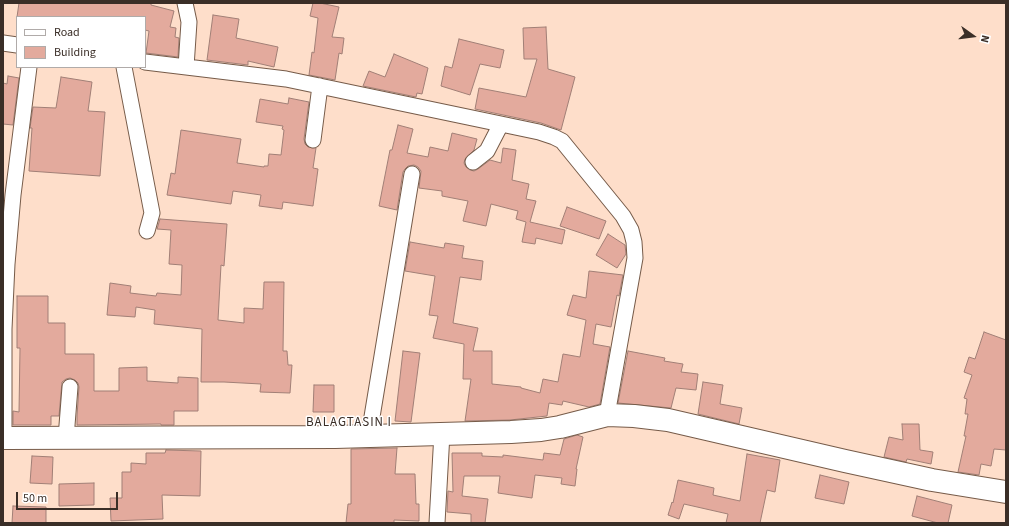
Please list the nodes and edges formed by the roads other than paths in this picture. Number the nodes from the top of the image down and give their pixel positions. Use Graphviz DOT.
graph roads {
  1 [pos="185,3"];
  2 [pos="3,43"];
  3 [pos="16,45"];
  4 [pos="146,62"];
  5 [pos="186,67"];
  6 [pos="29,68"];
  7 [pos="124,68"];
  8 [pos="320,86"];
  9 [pos="501,124"];
  10 [pos="313,140"];
  11 [pos="473,162"];
  12 [pos="412,174"];
  13 [pos="147,231"];
  14 [pos="70,388"];
  15 [pos="607,415"];
  16 [pos="442,433"];
  17 [pos="369,435"];
  18 [pos="3,438"];
  19 [pos="66,438"];
  20 [pos="1006,492"];
  21 [pos="437,523"];
  1 -- 5 [label="street"];
  2 -- 3 [label="street"];
  4 -- 5 [label="street"];
  5 -- 8 [label="street"];
  6 -- 18 [label="street"];
  7 -- 13 [label="street"];
  8 -- 9 [label="street"];
  8 -- 10 [label="street"];
  9 -- 11 [label="street"];
  9 -- 15 [label="street"];
  12 -- 17 [label="street"];
  14 -- 19 [label="street"];
  15 -- 16 [label="street"];
  15 -- 20 [label="street"];
  16 -- 17 [label="street"];
  16 -- 21 [label="street"];
  17 -- 19 [label="street"];
  18 -- 19 [label="street"];
}
